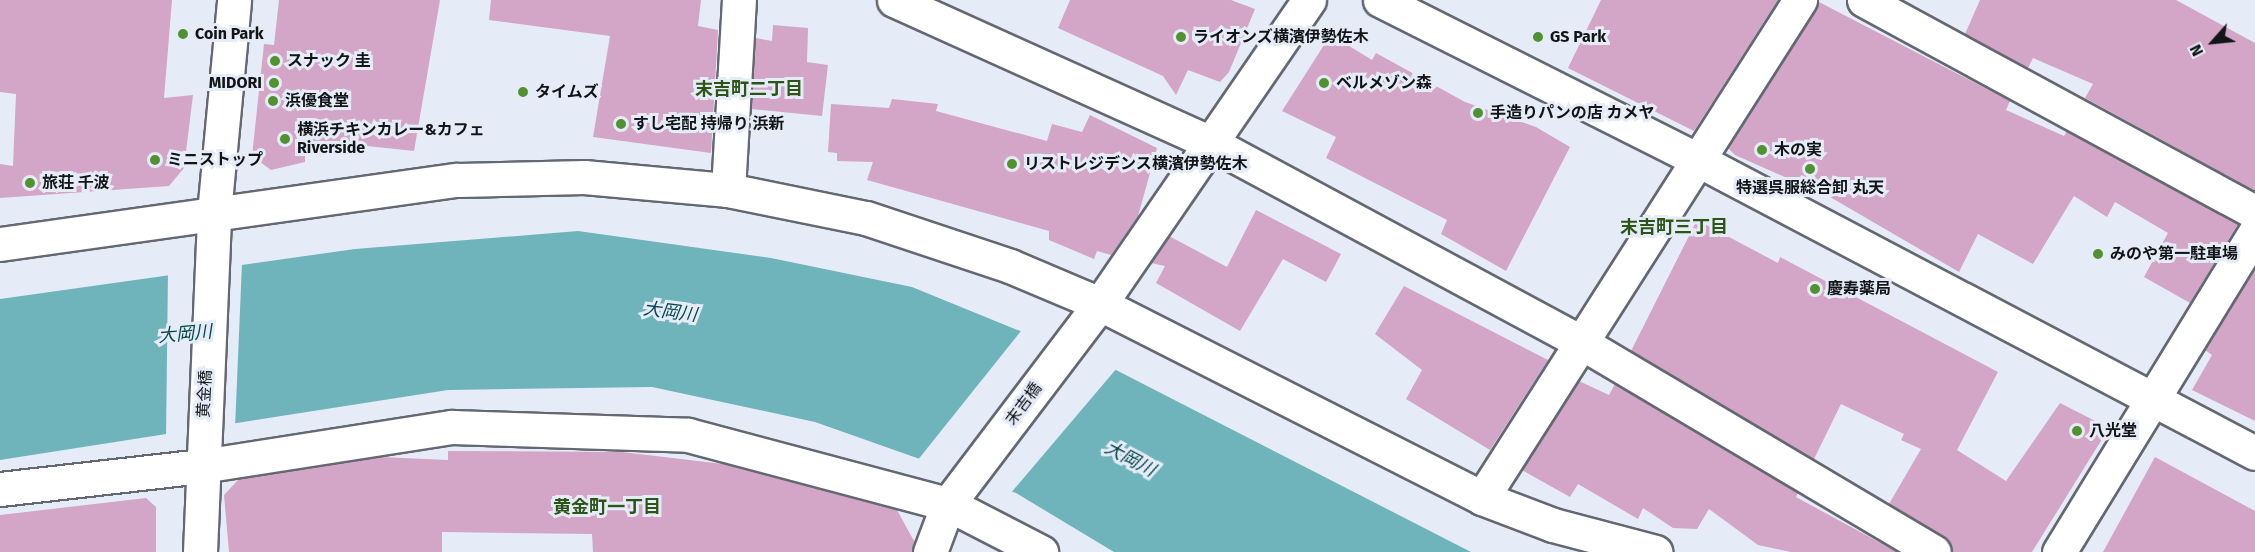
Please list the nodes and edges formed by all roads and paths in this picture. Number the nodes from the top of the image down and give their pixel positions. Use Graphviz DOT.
graph roads {
  1 [pos="234,0"];
  2 [pos="739,0"];
  3 [pos="894,0"];
  4 [pos="1309,0"];
  5 [pos="1380,0"];
  6 [pos="1800,0"];
  7 [pos="1864,0"];
  8 [pos="1213,144"];
  9 [pos="1698,160"];
  10 [pos="728,190"];
  11 [pos="2255,212"];
  12 [pos="214,213"];
  13 [pos="2255,232"];
  14 [pos="0,244"];
  15 [pos="1100,304"];
  16 [pos="1582,343"];
  17 [pos="2154,397"];
  18 [pos="2255,453"];
  19 [pos="202,466"];
  20 [pos="0,489"];
  21 [pos="1482,498"];
  22 [pos="948,504"];
  23 [pos="200,552"];
  24 [pos="930,552"];
  25 [pos="1041,552"];
  26 [pos="1654,552"];
  27 [pos="1934,552"];
  28 [pos="2058,552"];
  1 -- 12 [label="street, 黄金橋"];
  2 -- 10 [label="street"];
  3 -- 8 [label="street"];
  4 -- 8 [label="street, 末吉橋"];
  5 -- 9 [label="street"];
  6 -- 9 [label="street"];
  7 -- 11 [label="street"];
  8 -- 15 [label="street, 末吉橋"];
  8 -- 16 [label="street"];
  9 -- 16 [label="street"];
  9 -- 17 [label="street"];
  10 -- 12 [label="street"];
  10 -- 15 [label="street"];
  12 -- 14 [label="street"];
  12 -- 19 [label="street, 黄金橋"];
  13 -- 17 [label="street"];
  15 -- 21 [label="street"];
  15 -- 22 [label="street, 末吉橋"];
  16 -- 21 [label="street"];
  16 -- 27 [label="street"];
  17 -- 18 [label="street"];
  17 -- 28 [label="street"];
  19 -- 20 [label="street"];
  19 -- 22 [label="street"];
  19 -- 23 [label="street, 黄金橋"];
  21 -- 26 [label="street"];
  22 -- 24 [label="street, 末吉橋"];
  22 -- 25 [label="street"];
}
